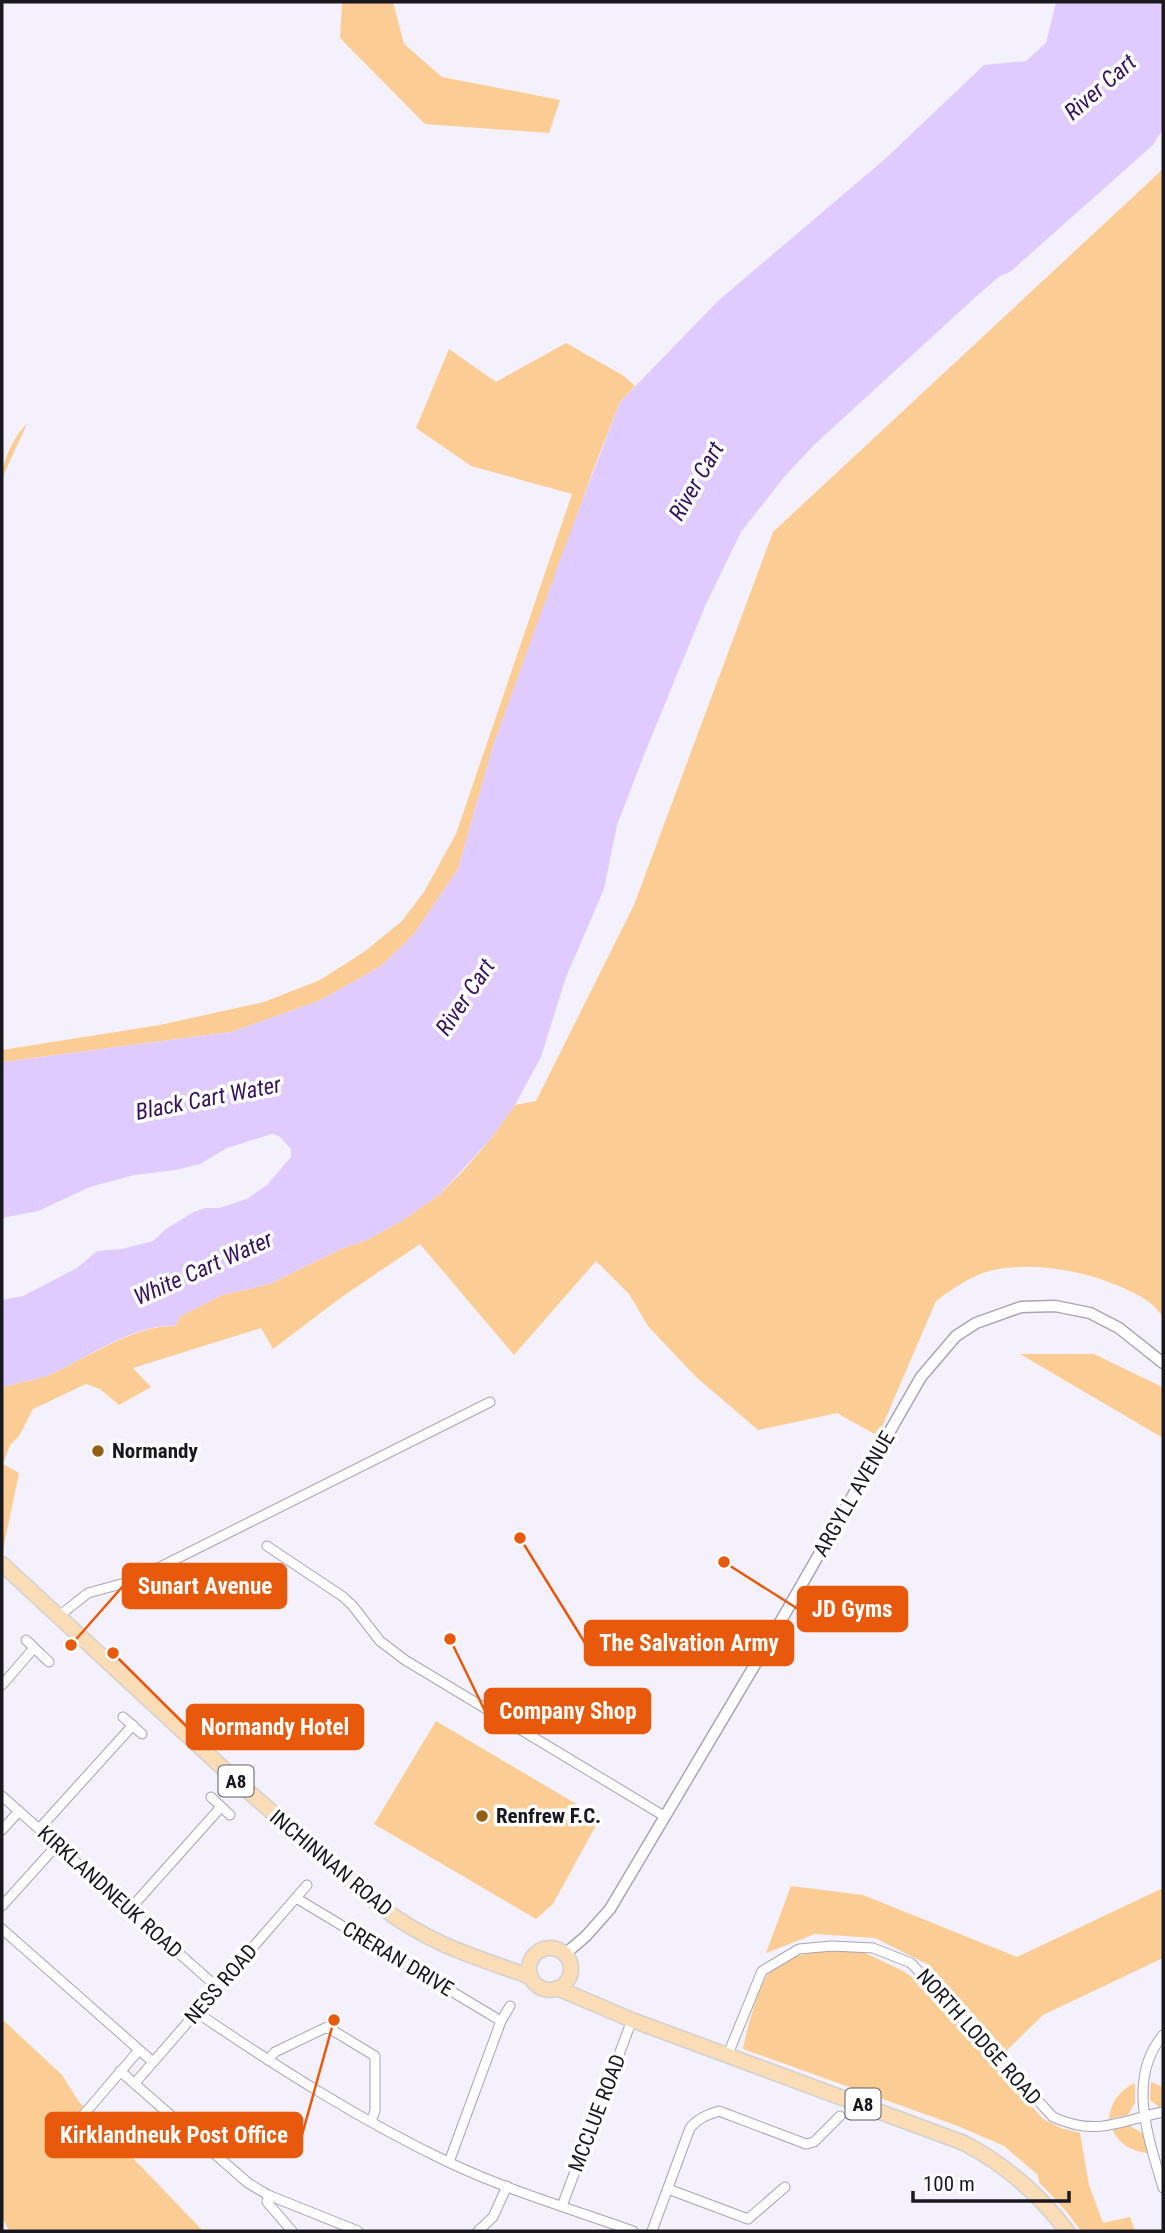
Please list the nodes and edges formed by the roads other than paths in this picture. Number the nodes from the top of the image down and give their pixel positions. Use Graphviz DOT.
graph roads {
  1 [pos="1163,1363"];
  2 [pos="491,1402"];
  3 [pos="267,1546"];
  4 [pos="2,1564"];
  5 [pos="59,1616"];
  6 [pos="26,1640"];
  7 [pos="34,1648"];
  8 [pos="49,1662"];
  9 [pos="2,1685"];
  10 [pos="123,1717"];
  11 [pos="133,1725"];
  12 [pos="142,1734"];
  13 [pos="2,1796"];
  14 [pos="211,1797"];
  15 [pos="221,1807"];
  16 [pos="19,1811"];
  17 [pos="230,1815"];
  18 [pos="664,1816"];
  19 [pos="39,1829"];
  20 [pos="2,1830"];
  21 [pos="57,1844"];
  22 [pos="307,1885"];
  23 [pos="296,1898"];
  24 [pos="2,1906"];
  25 [pos="130,1909"];
  26 [pos="2,1928"];
  27 [pos="565,1954"];
  28 [pos="531,1959"];
  29 [pos="494,1964"];
  30 [pos="531,1978"];
  31 [pos="563,1983"];
  32 [pos="218,1988"];
  33 [pos="510,2006"];
  34 [pos="196,2012"];
  35 [pos="632,2020"];
  36 [pos="501,2021"];
  37 [pos="1163,2035"];
  38 [pos="139,2050"];
  39 [pos="728,2054"];
  40 [pos="268,2060"];
  41 [pos="153,2062"];
  42 [pos="120,2071"];
  43 [pos="135,2084"];
  44 [pos="1163,2112"];
  45 [pos="1145,2115"];
  46 [pos="840,2116"];
  47 [pos="79,2120"];
  48 [pos="371,2121"];
  49 [pos="450,2162"];
  50 [pos="507,2186"];
  51 [pos="785,2187"];
  52 [pos="1163,2188"];
  53 [pos="668,2189"];
  54 [pos="268,2195"];
  55 [pos="562,2206"];
  56 [pos="292,2231"];
  57 [pos="358,2231"];
  58 [pos="478,2231"];
  59 [pos="633,2231"];
  60 [pos="652,2231"];
  61 [pos="1067,2231"];
  1 -- 18 [label="street, ARGYLL AVENUE"];
  2 -- 5 [label="street"];
  3 -- 18 [label="street"];
  4 -- 5 [label="main road, INCHINNAN ROAD / A8"];
  5 -- 29 [label="main road, INCHINNAN ROAD / A8"];
  6 -- 7 [label="street"];
  7 -- 8 [label="street"];
  7 -- 9 [label="street"];
  10 -- 11 [label="street"];
  11 -- 12 [label="street"];
  11 -- 19 [label="street"];
  13 -- 16 [label="street, KIRKLANDNEUK ROAD"];
  14 -- 15 [label="street"];
  15 -- 17 [label="street"];
  15 -- 25 [label="street"];
  16 -- 19 [label="street, KIRKLANDNEUK ROAD"];
  16 -- 20 [label="street"];
  18 -- 27 [label="street, ARGYLL AVENUE"];
  19 -- 21 [label="street, KIRKLANDNEUK ROAD"];
  21 -- 24 [label="street"];
  21 -- 25 [label="street, KIRKLANDNEUK ROAD"];
  22 -- 23 [label="street, NESS ROAD"];
  23 -- 32 [label="street, NESS ROAD"];
  23 -- 36 [label="street, CRERAN DRIVE"];
  25 -- 32 [label="street, KIRKLANDNEUK ROAD"];
  26 -- 38 [label="street"];
  27 -- 28 [label="main road"];
  27 -- 31 [label="main road"];
  28 -- 29 [label="main road, INCHINNAN ROAD / A8"];
  28 -- 30 [label="main road"];
  29 -- 30 [label="main road, INCHINNAN ROAD / A8"];
  30 -- 31 [label="main road"];
  31 -- 35 [label="main road, A8"];
  32 -- 34 [label="street, NESS ROAD"];
  33 -- 36 [label="street"];
  34 -- 40 [label="street"];
  34 -- 41 [label="street, NESS ROAD"];
  35 -- 39 [label="main road, A8"];
  35 -- 55 [label="street, MCCLUE ROAD"];
  36 -- 49 [label="street"];
  37 -- 45 [label="street"];
  38 -- 41 [label="street"];
  38 -- 42 [label="street"];
  39 -- 45 [label="street, NORTH LODGE ROAD"];
  39 -- 61 [label="main road, A8"];
  40 -- 48 [label="street"];
  40 -- 48 [label="street"];
  41 -- 43 [label="street, NESS ROAD"];
  42 -- 43 [label="street"];
  42 -- 47 [label="street"];
  43 -- 54 [label="street"];
  44 -- 45 [label="street, NORTH LODGE ROAD"];
  45 -- 52 [label="street"];
  46 -- 53 [label="street"];
  48 -- 49 [label="street"];
  49 -- 50 [label="street"];
  50 -- 55 [label="street"];
  50 -- 58 [label="street"];
  51 -- 53 [label="street"];
  53 -- 60 [label="street"];
  54 -- 56 [label="street"];
  54 -- 57 [label="street"];
  55 -- 59 [label="street"];
}
